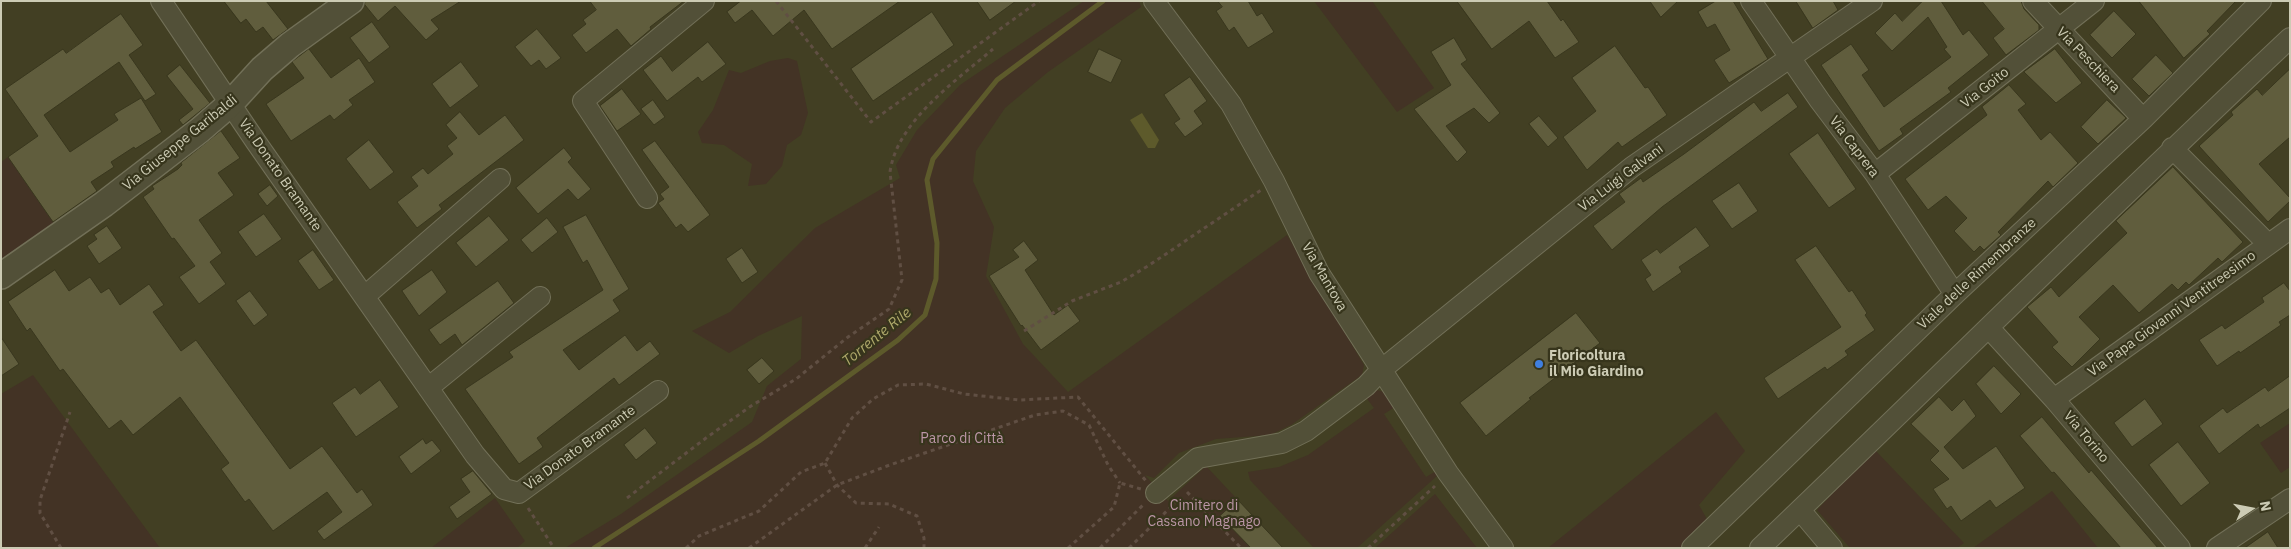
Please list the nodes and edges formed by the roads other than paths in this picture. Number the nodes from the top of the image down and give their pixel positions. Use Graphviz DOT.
graph roads {
  1 [pos="161,1"];
  2 [pos="351,1"];
  3 [pos="704,1"];
  4 [pos="1154,1"];
  5 [pos="1751,1"];
  6 [pos="1872,1"];
  7 [pos="2032,1"];
  8 [pos="2094,1"];
  9 [pos="2261,1"];
  10 [pos="2058,30"];
  11 [pos="2290,38"];
  12 [pos="1790,58"];
  13 [pos="230,104"];
  14 [pos="2143,119"];
  15 [pos="2172,148"];
  16 [pos="1875,174"];
  17 [pos="500,179"];
  18 [pos="647,198"];
  19 [pos="2290,229"];
  20 [pos="2268,244"];
  21 [pos="1,276"];
  22 [pos="1956,293"];
  23 [pos="365,296"];
  24 [pos="540,297"];
  25 [pos="1989,328"];
  26 [pos="1381,370"];
  27 [pos="428,388"];
  28 [pos="658,391"];
  29 [pos="2054,399"];
  30 [pos="1156,493"];
  31 [pos="2290,499"];
  32 [pos="1800,510"];
  33 [pos="1503,548"];
  34 [pos="1692,548"];
  35 [pos="1760,548"];
  36 [pos="1832,548"];
  37 [pos="2180,548"];
  38 [pos="2217,548"];
  1 -- 13 [label="street, Via Donato Bramante"];
  2 -- 13 [label="street, Via Giuseppe Garibaldi"];
  3 -- 18 [label="street"];
  4 -- 26 [label="street, Via Mantova"];
  5 -- 12 [label="street, Via Caprera"];
  6 -- 12 [label="street, Via Luigi Galvani"];
  7 -- 10 [label="street, Via Peschiera"];
  8 -- 10 [label="street, Via Goito"];
  9 -- 14 [label="street, Viale delle Rimembranze"];
  10 -- 14 [label="street, Via Peschiera"];
  10 -- 16 [label="street, Via Goito"];
  11 -- 15 [label="street"];
  12 -- 16 [label="street, Via Caprera"];
  12 -- 26 [label="street, Via Luigi Galvani"];
  13 -- 21 [label="street, Via Giuseppe Garibaldi"];
  13 -- 23 [label="street, Via Donato Bramante"];
  14 -- 22 [label="street, Viale delle Rimembranze"];
  15 -- 20 [label="street"];
  15 -- 25 [label="street"];
  16 -- 22 [label="street, Via Caprera"];
  17 -- 23 [label="street"];
  19 -- 20 [label="street, Via Papa Giovanni Ventitreesimo"];
  20 -- 29 [label="street, Via Papa Giovanni Ventitreesimo"];
  22 -- 34 [label="street, Viale delle Rimembranze"];
  23 -- 27 [label="street, Via Donato Bramante"];
  24 -- 27 [label="street"];
  25 -- 29 [label="street, Via Torino"];
  25 -- 32 [label="street"];
  26 -- 30 [label="street, Via Luigi Galvani"];
  26 -- 33 [label="street, Via Mantova"];
  27 -- 28 [label="street, Via Donato Bramante"];
  29 -- 37 [label="street, Via Torino"];
  31 -- 38 [label="street"];
  32 -- 35 [label="street"];
  32 -- 36 [label="street"];
}
